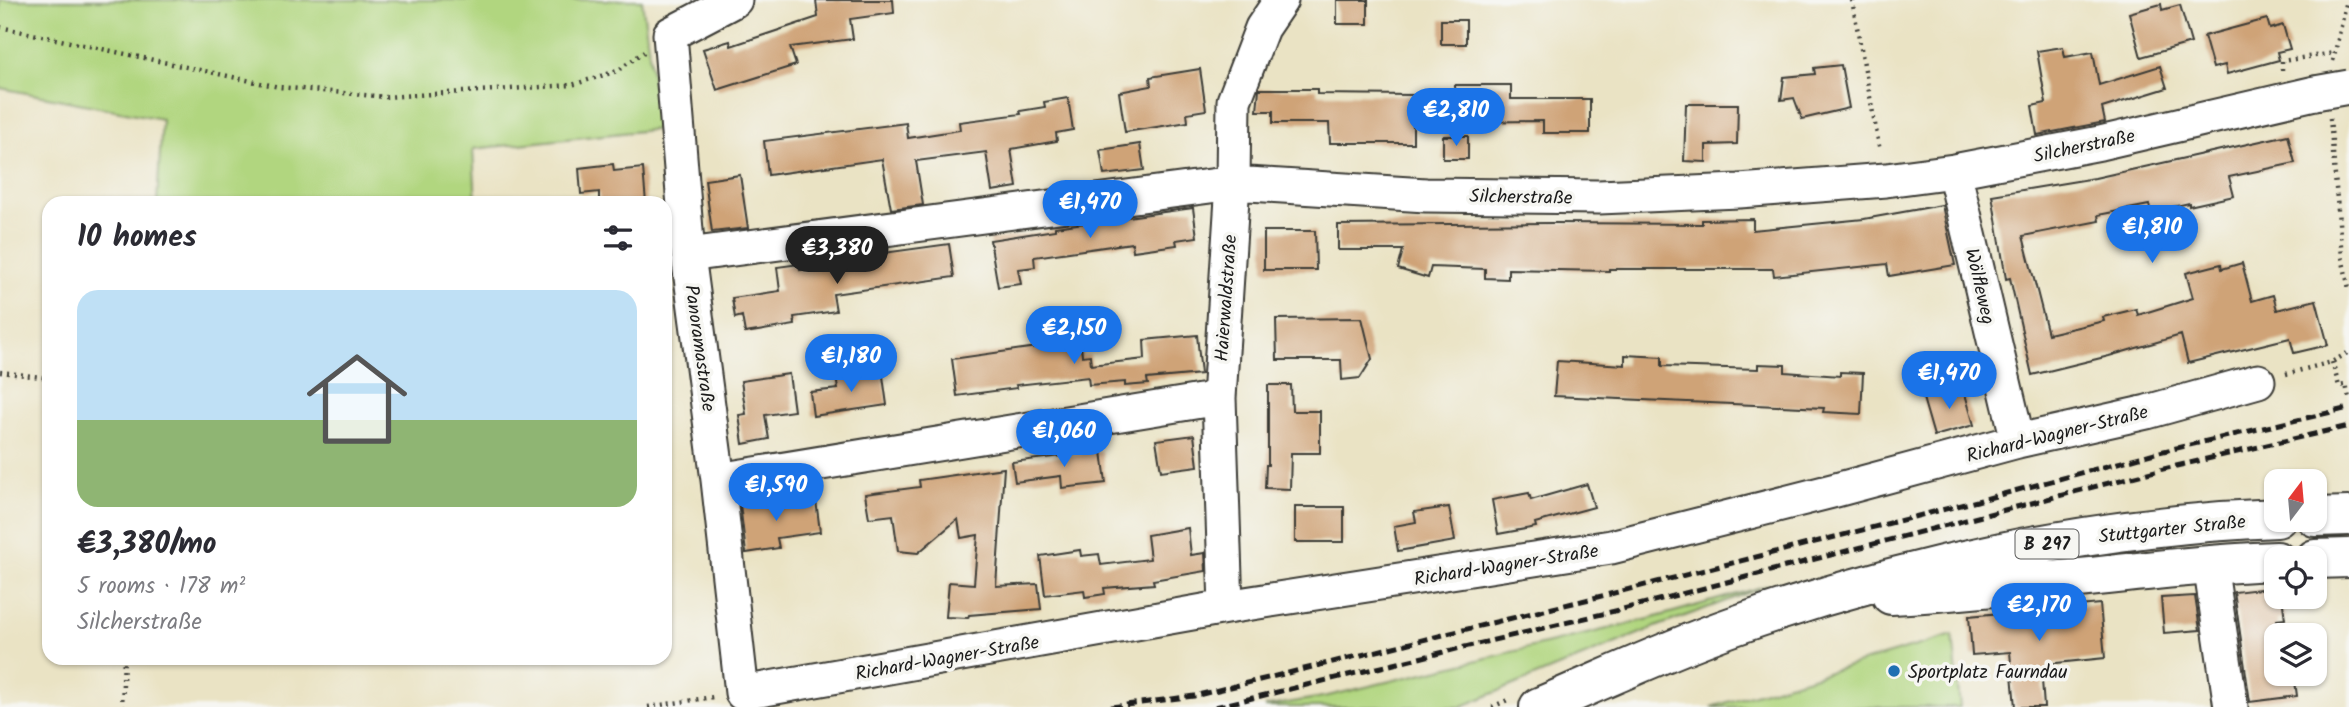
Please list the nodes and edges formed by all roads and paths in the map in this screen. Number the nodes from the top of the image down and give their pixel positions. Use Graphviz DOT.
graph roads {
  1 [pos="735,0"];
  2 [pos="1281,0"];
  3 [pos="1852,0"];
  4 [pos="2347,0"];
  5 [pos="0,27"];
  6 [pos="670,34"];
  7 [pos="2334,53"];
  8 [pos="2282,61"];
  9 [pos="2331,89"];
  10 [pos="1954,171"];
  11 [pos="1886,180"];
  12 [pos="1233,183"];
  13 [pos="688,255"];
  14 [pos="2349,289"];
  15 [pos="2349,352"];
  16 [pos="2332,362"];
  17 [pos="0,372"];
  18 [pos="42,377"];
  19 [pos="2258,381"];
  20 [pos="1219,398"];
  21 [pos="2349,398"];
  22 [pos="2018,441"];
  23 [pos="718,480"];
  24 [pos="2349,516"];
  25 [pos="2328,517"];
  26 [pos="2264,519"];
  27 [pos="2349,558"];
  28 [pos="2327,559"];
  29 [pos="2264,565"];
  30 [pos="2213,579"];
  31 [pos="1823,597"];
  32 [pos="1226,607"];
  33 [pos="124,665"];
  34 [pos="742,693"];
  35 [pos="122,707"];
  36 [pos="648,707"];
  37 [pos="1539,707"];
  38 [pos="2231,707"];
  1 -- 6 [label="street"];
  2 -- 12 [label="street, Haierwaldstraße"];
  3 -- 11 [label="path"];
  4 -- 7 [label="path"];
  5 -- 6 [label="path"];
  6 -- 13 [label="street, Panoramastraße"];
  7 -- 8 [label="path"];
  7 -- 9 [label="path"];
  9 -- 10 [label="street, Silcherstraße"];
  9 -- 14 [label="path"];
  10 -- 11 [label="street, Silcherstraße"];
  10 -- 22 [label="street, Wölfleweg"];
  11 -- 12 [label="street, Silcherstraße"];
  12 -- 13 [label="street, Silcherstraße"];
  12 -- 20 [label="street, Haierwaldstraße"];
  13 -- 23 [label="street, Panoramastraße"];
  15 -- 16 [label="path"];
  16 -- 19 [label="path"];
  16 -- 21 [label="path"];
  17 -- 18 [label="path"];
  19 -- 22 [label="street, Richard-Wagner-Straße"];
  20 -- 23 [label="street"];
  20 -- 32 [label="street, Haierwaldstraße"];
  22 -- 32 [label="street, Richard-Wagner-Straße"];
  23 -- 34 [label="street, Panoramastraße"];
  24 -- 25 [label="main road"];
  26 -- 31 [label="main road, Stuttgarter Straße / B 297"];
  27 -- 28 [label="main road"];
  29 -- 30 [label="main road, Stuttgarter Straße / B 297"];
  30 -- 31 [label="main road, Stuttgarter Straße / B 297"];
  30 -- 38 [label="street"];
  31 -- 37 [label="main road, Stuttgarter Straße / B 297"];
  32 -- 34 [label="street, Richard-Wagner-Straße"];
  33 -- 35 [label="path"];
  34 -- 36 [label="path"];
}
